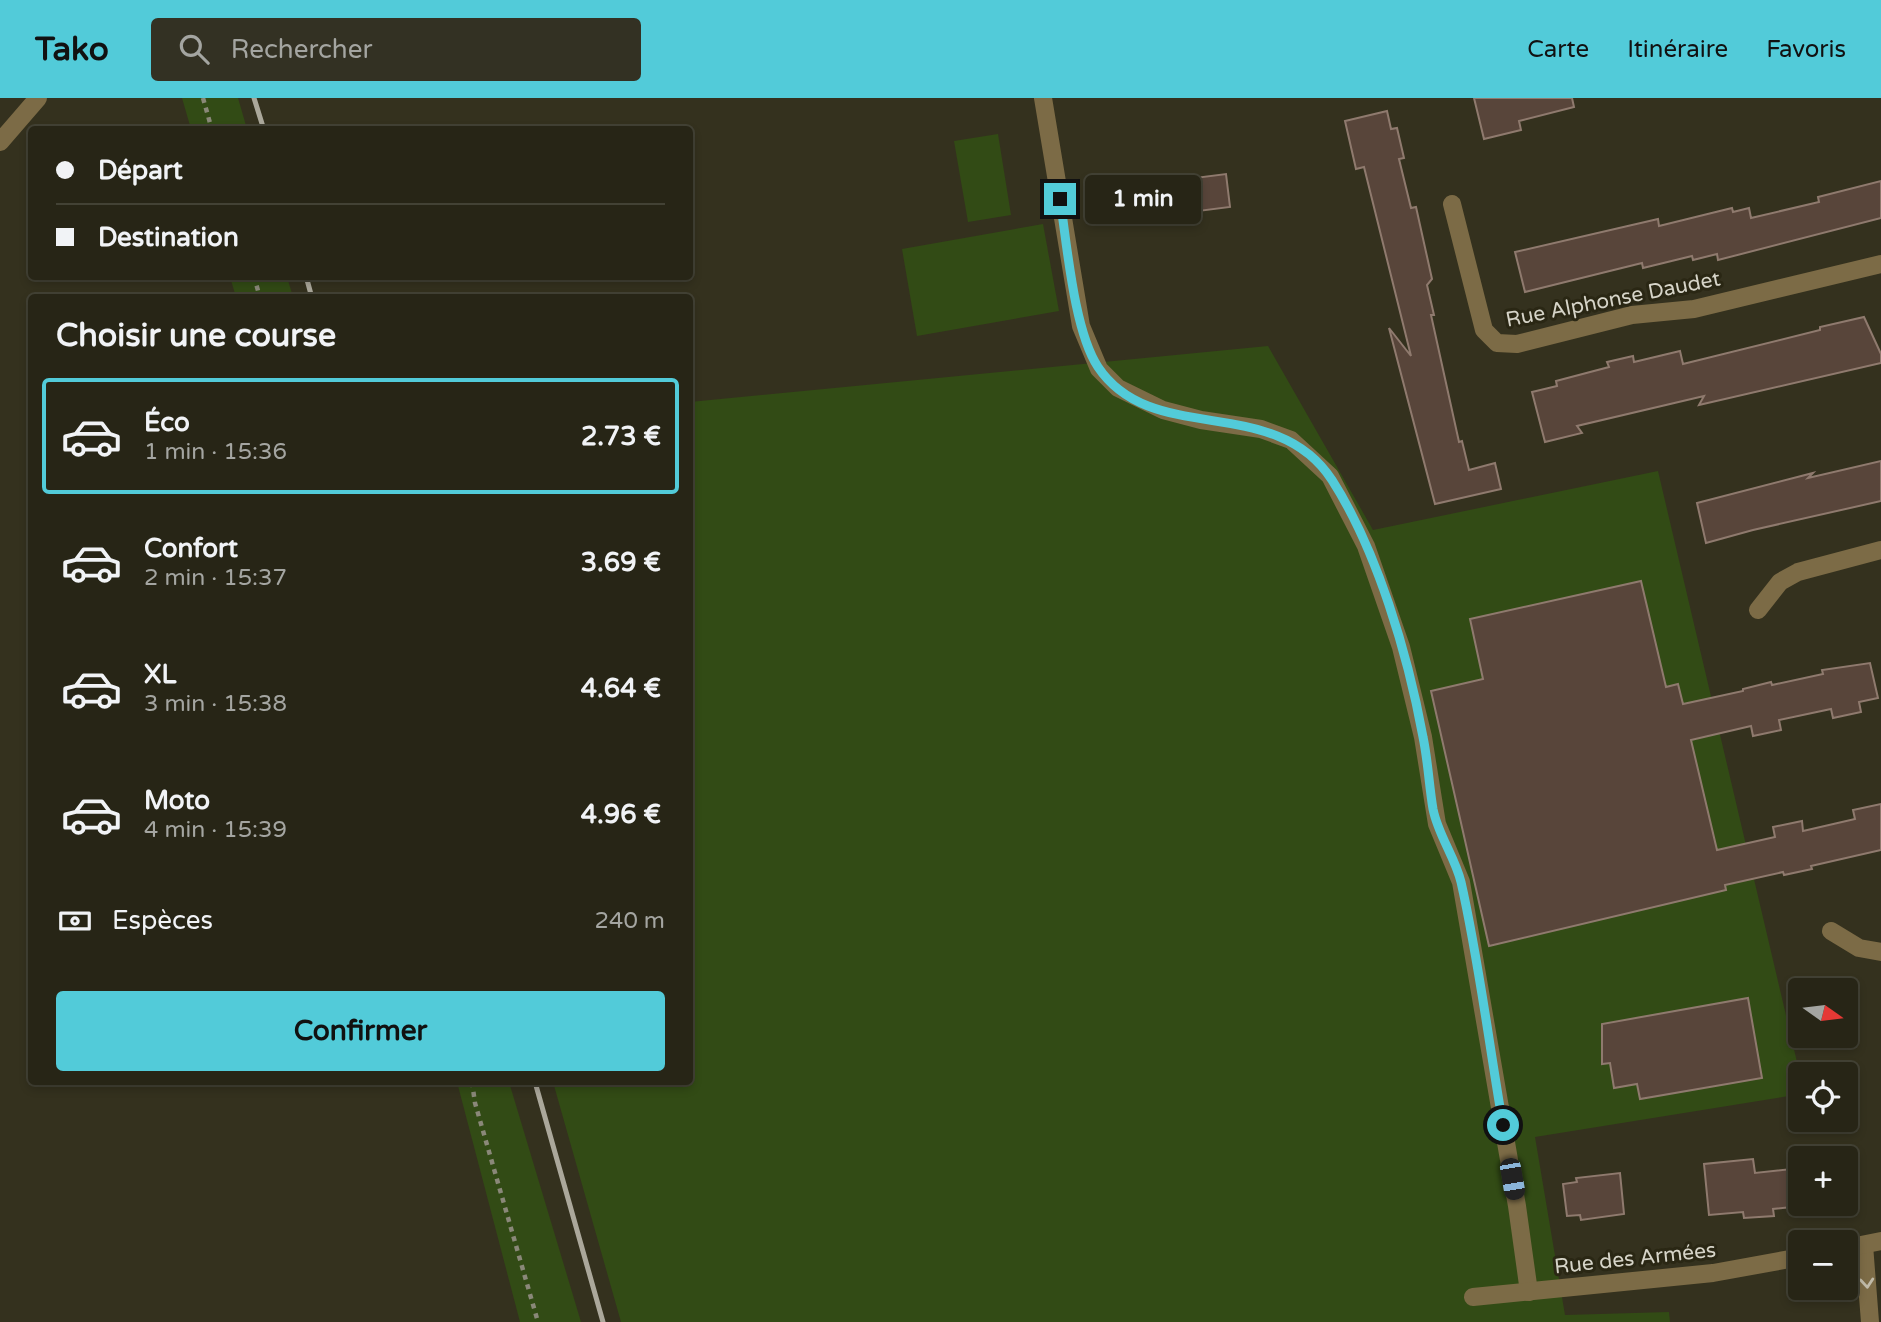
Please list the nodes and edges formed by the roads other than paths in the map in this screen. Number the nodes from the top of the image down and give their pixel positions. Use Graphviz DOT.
graph roads {
  1 [pos="38,98"];
  2 [pos="1043,98"];
  3 [pos="0,142"];
  4 [pos="1452,204"];
  5 [pos="1881,264"];
  6 [pos="1881,550"];
  7 [pos="1758,610"];
  8 [pos="1831,931"];
  9 [pos="1881,952"];
  10 [pos="1864,1244"];
  11 [pos="1788,1259"];
  12 [pos="1529,1292"];
  13 [pos="1473,1297"];
  14 [pos="1870,1322"];
  1 -- 3 [label="street"];
  2 -- 12 [label="street"];
  4 -- 5 [label="street, Rue Alphonse Daudet"];
  6 -- 7 [label="street"];
  8 -- 9 [label="street"];
  10 -- 14 [label="street, one-way"];
  11 -- 12 [label="street, Rue des Armées"];
  12 -- 13 [label="street, Rue des Armées"];
}
